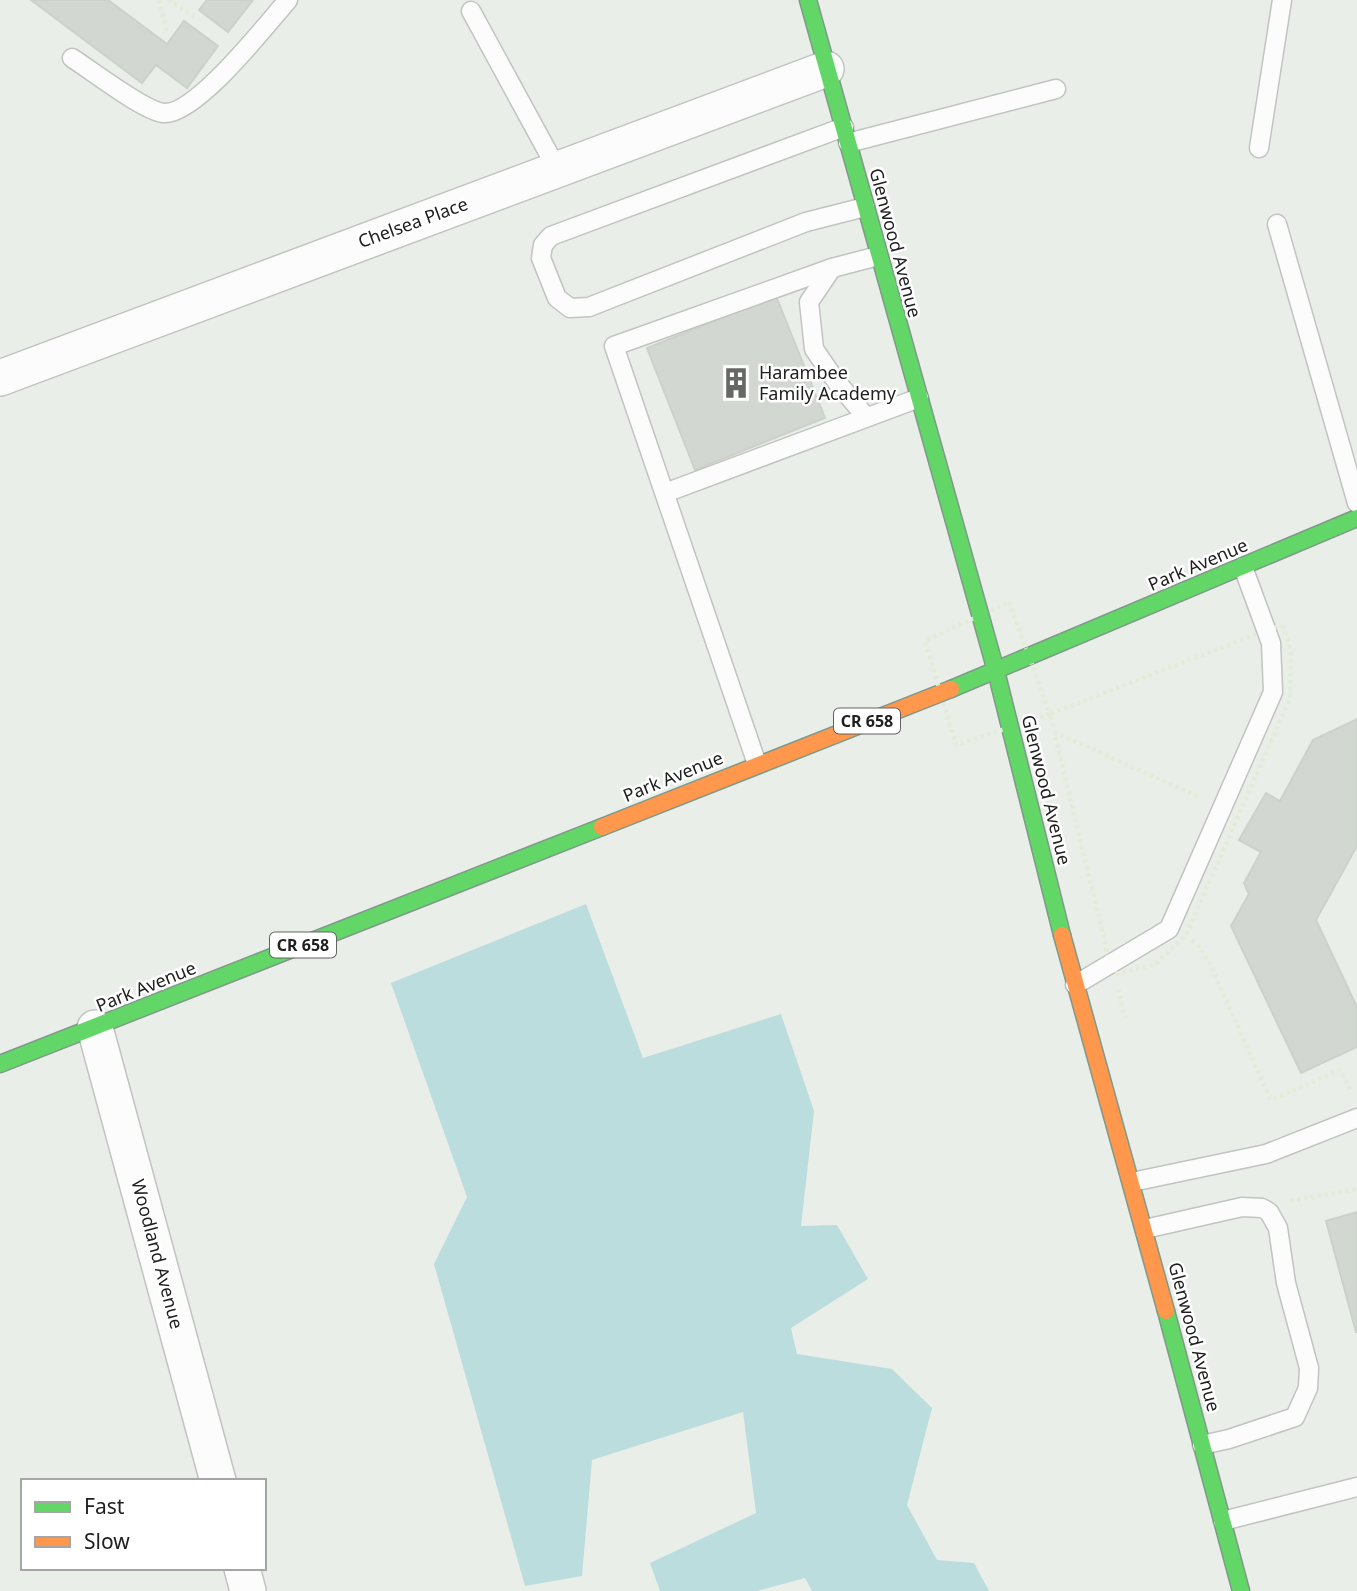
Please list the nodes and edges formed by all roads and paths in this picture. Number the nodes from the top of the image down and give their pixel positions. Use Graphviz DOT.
graph roads {
  1 [pos="159,0"];
  2 [pos="168,0"];
  3 [pos="288,0"];
  4 [pos="808,0"];
  5 [pos="1282,0"];
  6 [pos="471,10"];
  7 [pos="194,16"];
  8 [pos="167,33"];
  9 [pos="72,58"];
  10 [pos="826,69"];
  11 [pos="1056,89"];
  12 [pos="846,135"];
  13 [pos="1259,148"];
  14 [pos="557,169"];
  15 [pos="865,207"];
  16 [pos="1277,224"];
  17 [pos="878,256"];
  18 [pos="832,268"];
  19 [pos="0,378"];
  20 [pos="919,398"];
  21 [pos="866,416"];
  22 [pos="665,493"];
  23 [pos="1357,503"];
  24 [pos="1357,518"];
  25 [pos="1243,567"];
  26 [pos="1267,630"];
  27 [pos="996,671"];
  28 [pos="1053,731"];
  29 [pos="757,764"];
  30 [pos="1222,808"];
  31 [pos="1237,820"];
  32 [pos="1169,929"];
  33 [pos="1110,964"];
  34 [pos="1075,985"];
  35 [pos="95,1028"];
  36 [pos="0,1064"];
  37 [pos="1357,1105"];
  38 [pos="1357,1118"];
  39 [pos="1132,1182"];
  40 [pos="1357,1189"];
  41 [pos="1293,1214"];
  42 [pos="1145,1229"];
  43 [pos="1202,1445"];
  44 [pos="217,1479"];
  45 [pos="1357,1487"];
  46 [pos="1223,1521"];
  47 [pos="243,1570"];
  48 [pos="248,1591"];
  49 [pos="1241,1591"];
  1 -- 8 [label="path"];
  2 -- 7 [label="path"];
  3 -- 9 [label="lane"];
  4 -- 10 [label="street, Glenwood Avenue"];
  5 -- 13 [label="lane"];
  6 -- 14 [label="lane"];
  10 -- 12 [label="street, Glenwood Avenue"];
  10 -- 14 [label="street, Chelsea Place"];
  11 -- 12 [label="lane"];
  12 -- 15 [label="street, Glenwood Avenue"];
  12 -- 15 [label="lane"];
  14 -- 19 [label="street, Chelsea Place"];
  15 -- 17 [label="street, Glenwood Avenue"];
  16 -- 23 [label="lane"];
  17 -- 18 [label="lane"];
  17 -- 20 [label="street, Glenwood Avenue"];
  18 -- 21 [label="lane"];
  18 -- 22 [label="lane"];
  20 -- 21 [label="lane"];
  20 -- 27 [label="street, Glenwood Avenue"];
  21 -- 22 [label="lane"];
  22 -- 29 [label="lane"];
  24 -- 25 [label="street, Park Avenue / CR 658"];
  25 -- 26 [label="lane"];
  25 -- 27 [label="street, Park Avenue / CR 658"];
  26 -- 28 [label="path"];
  26 -- 30 [label="lane"];
  27 -- 29 [label="street, Park Avenue / CR 658"];
  27 -- 34 [label="street, Glenwood Avenue"];
  28 -- 30 [label="path"];
  28 -- 33 [label="path"];
  29 -- 35 [label="street, Park Avenue / CR 658"];
  30 -- 31 [label="path"];
  30 -- 32 [label="lane"];
  32 -- 33 [label="lane"];
  32 -- 37 [label="path"];
  33 -- 34 [label="lane"];
  34 -- 39 [label="street, Glenwood Avenue"];
  35 -- 36 [label="street, Park Avenue / CR 658"];
  35 -- 44 [label="street, Woodland Avenue"];
  38 -- 39 [label="lane"];
  39 -- 42 [label="street, Glenwood Avenue"];
  40 -- 41 [label="path"];
  42 -- 43 [label="street, Glenwood Avenue"];
  42 -- 43 [label="lane"];
  43 -- 46 [label="street, Glenwood Avenue"];
  45 -- 46 [label="lane"];
  46 -- 49 [label="street, Glenwood Avenue"];
  47 -- 48 [label="street"];
}
